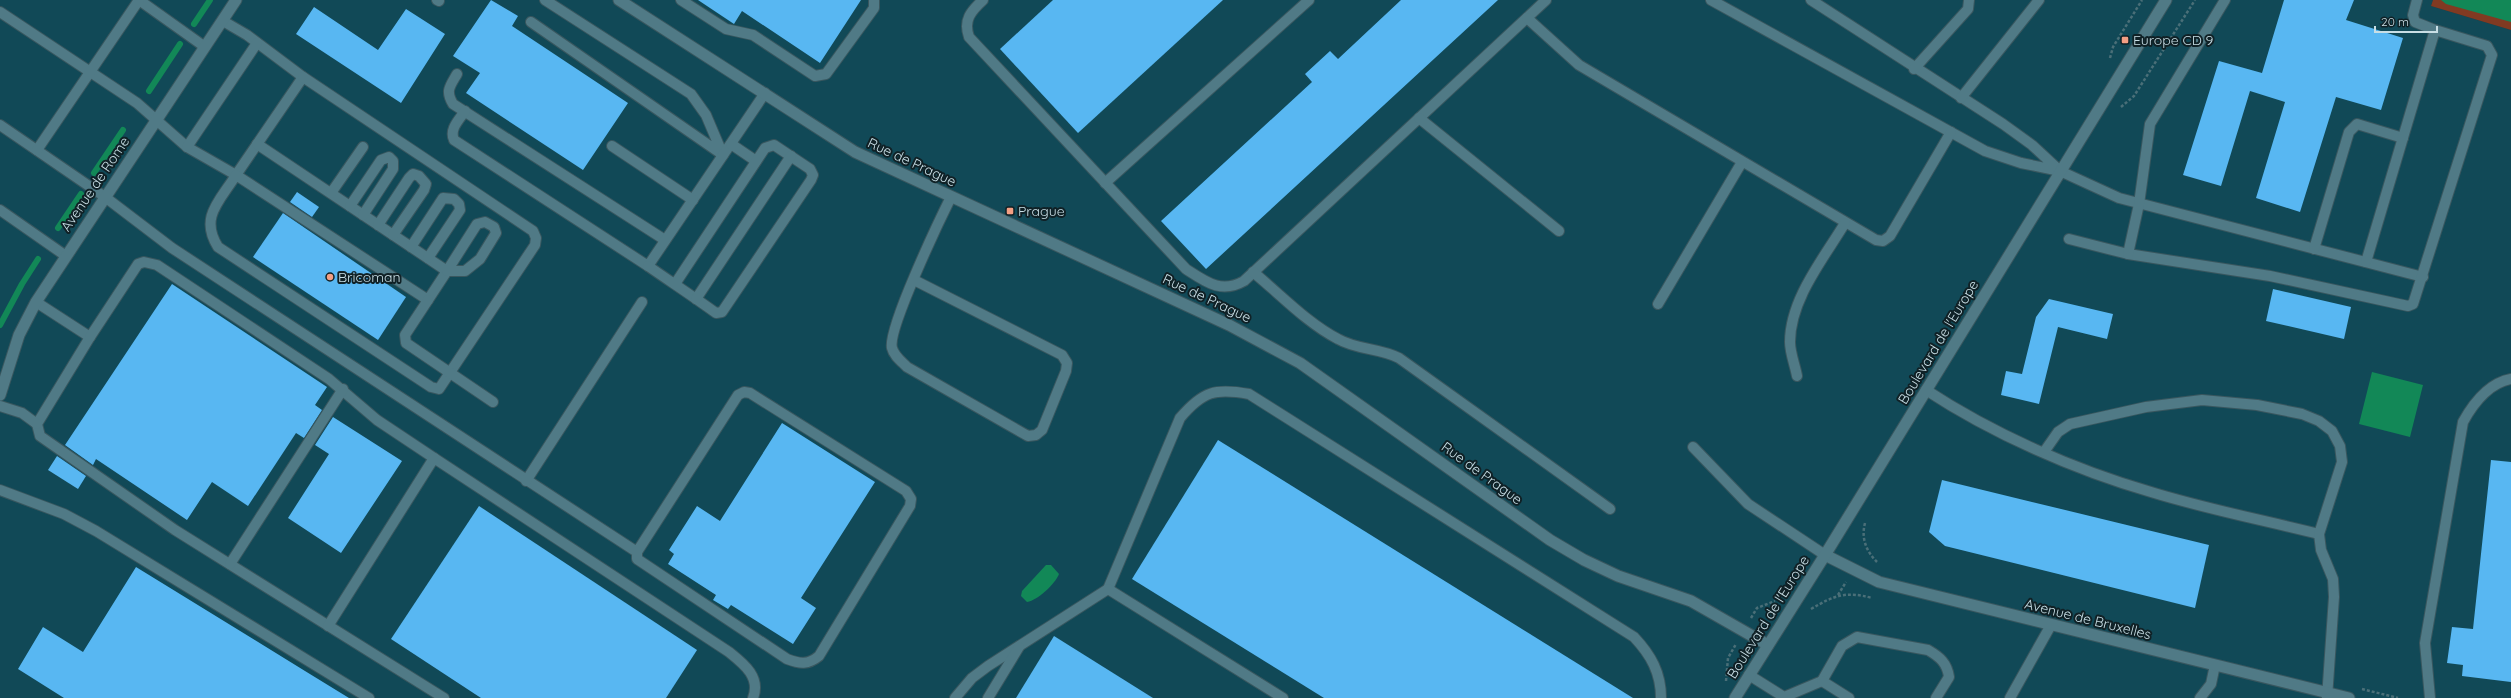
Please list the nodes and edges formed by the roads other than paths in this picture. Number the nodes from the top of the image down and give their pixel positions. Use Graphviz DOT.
graph roads {
  1 [pos="139,0"];
  2 [pos="236,0"];
  3 [pos="545,0"];
  4 [pos="619,0"];
  5 [pos="681,0"];
  6 [pos="874,0"];
  7 [pos="983,0"];
  8 [pos="1309,0"];
  9 [pos="1546,0"];
  10 [pos="1711,0"];
  11 [pos="1811,0"];
  12 [pos="1969,0"];
  13 [pos="2040,0"];
  14 [pos="2166,0"];
  15 [pos="2225,0"];
  16 [pos="2417,0"];
  17 [pos="0,12"];
  18 [pos="1527,18"];
  19 [pos="223,21"];
  20 [pos="530,22"];
  21 [pos="2435,30"];
  22 [pos="257,43"];
  23 [pos="205,47"];
  24 [pos="1914,69"];
  25 [pos="91,73"];
  26 [pos="457,74"];
  27 [pos="302,77"];
  28 [pos="765,93"];
  29 [pos="1961,98"];
  30 [pos="465,111"];
  31 [pos="1419,118"];
  32 [pos="156,120"];
  33 [pos="0,125"];
  34 [pos="1951,132"];
  35 [pos="2403,138"];
  36 [pos="257,144"];
  37 [pos="731,144"];
  38 [pos="612,146"];
  39 [pos="187,147"];
  40 [pos="363,147"];
  41 [pos="37,150"];
  42 [pos="723,154"];
  43 [pos="791,156"];
  44 [pos="756,161"];
  45 [pos="1742,162"];
  46 [pos="2060,171"];
  47 [pos="236,175"];
  48 [pos="1106,183"];
  49 [pos="331,193"];
  50 [pos="105,197"];
  51 [pos="951,197"];
  52 [pos="693,200"];
  53 [pos="2139,204"];
  54 [pos="350,206"];
  55 [pos="0,210"];
  56 [pos="363,215"];
  57 [pos="1845,222"];
  58 [pos="378,225"];
  59 [pos="1559,231"];
  60 [pos="393,235"];
  61 [pos="2069,239"];
  62 [pos="666,240"];
  63 [pos="411,247"];
  64 [pos="2314,249"];
  65 [pos="2128,254"];
  66 [pos="66,256"];
  67 [pos="428,258"];
  68 [pos="2366,262"];
  69 [pos="648,266"];
  70 [pos="447,271"];
  71 [pos="1253,272"];
  72 [pos="2423,277"];
  73 [pos="914,280"];
  74 [pos="675,284"];
  75 [pos="696,299"];
  76 [pos="428,300"];
  77 [pos="36,302"];
  78 [pos="642,302"];
  79 [pos="1658,304"];
  80 [pos="90,337"];
  81 [pos="451,373"];
  82 [pos="1797,376"];
  83 [pos="2511,379"];
  84 [pos="2,382"];
  85 [pos="343,389"];
  86 [pos="1926,390"];
  87 [pos="0,395"];
  88 [pos="493,402"];
  89 [pos="0,406"];
  90 [pos="37,424"];
  91 [pos="1693,447"];
  92 [pos="2044,452"];
  93 [pos="434,458"];
  94 [pos="526,481"];
  95 [pos="0,490"];
  96 [pos="1610,509"];
  97 [pos="2319,534"];
  98 [pos="637,552"];
  99 [pos="1825,555"];
  100 [pos="230,564"];
  101 [pos="1108,589"];
  102 [pos="2051,625"];
  103 [pos="328,626"];
  104 [pos="1020,645"];
  105 [pos="1768,645"];
  106 [pos="2215,665"];
  107 [pos="1749,675"];
  108 [pos="1822,681"];
  109 [pos="2327,695"];
  110 [pos="369,698"];
  111 [pos="444,698"];
  112 [pos="753,698"];
  113 [pos="955,698"];
  114 [pos="988,698"];
  115 [pos="1283,698"];
  116 [pos="1661,698"];
  117 [pos="1735,698"];
  118 [pos="1783,698"];
  119 [pos="1849,698"];
  120 [pos="1936,698"];
  121 [pos="2010,698"];
  122 [pos="2200,698"];
  123 [pos="2349,698"];
  124 [pos="2430,698"];
  1 -- 23 [label="lane"];
  1 -- 25 [label="lane"];
  2 -- 19 [label="street, Avenue de Rome"];
  3 -- 42 [label="lane"];
  4 -- 28 [label="street, Rue de Prague"];
  5 -- 6 [label="lane"];
  7 -- 48 [label="lane"];
  8 -- 48 [label="lane"];
  9 -- 18 [label="lane"];
  10 -- 34 [label="lane"];
  11 -- 24 [label="lane"];
  12 -- 24 [label="lane"];
  13 -- 29 [label="lane"];
  14 -- 46 [label="street, Boulevard de l'Europe"];
  15 -- 53 [label="lane"];
  16 -- 21 [label="lane"];
  17 -- 25 [label="lane"];
  18 -- 31 [label="lane"];
  18 -- 45 [label="lane"];
  19 -- 22 [label="lane"];
  19 -- 23 [label="street, Avenue de Rome"];
  20 -- 42 [label="lane"];
  21 -- 35 [label="lane"];
  21 -- 72 [label="lane"];
  22 -- 27 [label="lane"];
  22 -- 39 [label="lane"];
  23 -- 32 [label="street, Avenue de Rome"];
  24 -- 29 [label="lane"];
  25 -- 32 [label="lane"];
  25 -- 41 [label="lane"];
  26 -- 30 [label="lane"];
  27 -- 36 [label="lane"];
  27 -- 81 [label="lane"];
  28 -- 37 [label="lane"];
  28 -- 51 [label="street, Rue de Prague"];
  29 -- 46 [label="lane"];
  30 -- 62 [label="lane"];
  30 -- 69 [label="lane"];
  31 -- 59 [label="lane"];
  31 -- 71 [label="lane"];
  32 -- 39 [label="lane"];
  32 -- 50 [label="street, Avenue de Rome"];
  33 -- 41 [label="lane"];
  34 -- 46 [label="lane"];
  34 -- 57 [label="lane"];
  35 -- 64 [label="lane"];
  35 -- 68 [label="lane"];
  36 -- 47 [label="lane"];
  36 -- 49 [label="lane"];
  37 -- 42 [label="lane"];
  37 -- 44 [label="lane"];
  38 -- 52 [label="lane"];
  39 -- 47 [label="lane"];
  40 -- 49 [label="lane"];
  41 -- 50 [label="lane"];
  42 -- 52 [label="lane"];
  43 -- 44 [label="lane"];
  43 -- 75 [label="lane"];
  43 -- 75 [label="lane"];
  44 -- 74 [label="lane"];
  45 -- 57 [label="lane"];
  45 -- 79 [label="lane"];
  46 -- 53 [label="lane"];
  46 -- 86 [label="street, Boulevard de l'Europe"];
  47 -- 76 [label="lane"];
  47 -- 81 [label="lane"];
  48 -- 71 [label="lane"];
  49 -- 54 [label="lane"];
  50 -- 66 [label="street, Avenue de Rome"];
  50 -- 94 [label="lane"];
  51 -- 73 [label="lane"];
  51 -- 105 [label="street, Rue de Prague"];
  52 -- 62 [label="lane"];
  53 -- 64 [label="lane"];
  53 -- 65 [label="lane"];
  54 -- 56 [label="lane"];
  54 -- 56 [label="lane"];
  55 -- 66 [label="lane"];
  56 -- 58 [label="lane"];
  57 -- 82 [label="lane"];
  58 -- 60 [label="lane"];
  58 -- 60 [label="lane"];
  60 -- 63 [label="lane"];
  61 -- 65 [label="lane"];
  62 -- 69 [label="lane"];
  63 -- 67 [label="lane"];
  63 -- 67 [label="lane"];
  64 -- 68 [label="lane"];
  65 -- 72 [label="lane"];
  66 -- 77 [label="street, Avenue de Rome"];
  67 -- 70 [label="lane"];
  68 -- 72 [label="lane"];
  69 -- 74 [label="lane"];
  70 -- 70 [label="lane"];
  70 -- 76 [label="lane"];
  71 -- 96 [label="lane"];
  73 -- 73 [label="lane"];
  74 -- 75 [label="lane"];
  76 -- 81 [label="lane"];
  77 -- 80 [label="lane"];
  77 -- 84 [label="street, Avenue de Rome"];
  78 -- 94 [label="lane"];
  80 -- 85 [label="lane"];
  80 -- 90 [label="lane"];
  81 -- 88 [label="lane"];
  83 -- 124 [label="lane"];
  84 -- 87 [label="street, Avenue de Rome"];
  85 -- 93 [label="lane"];
  85 -- 100 [label="lane"];
  86 -- 92 [label="lane"];
  86 -- 99 [label="street, Boulevard de l'Europe"];
  89 -- 90 [label="lane"];
  90 -- 100 [label="lane"];
  91 -- 99 [label="lane"];
  92 -- 97 [label="lane"];
  92 -- 97 [label="lane"];
  93 -- 103 [label="lane"];
  93 -- 112 [label="lane"];
  94 -- 98 [label="lane"];
  95 -- 110 [label="lane"];
  97 -- 109 [label="lane"];
  98 -- 98 [label="lane"];
  99 -- 102 [label="street, Avenue de Bruxelles"];
  99 -- 105 [label="street, Boulevard de l'Europe"];
  100 -- 103 [label="lane"];
  101 -- 104 [label="lane"];
  101 -- 115 [label="lane"];
  101 -- 116 [label="lane"];
  102 -- 106 [label="street, Avenue de Bruxelles"];
  102 -- 121 [label="lane"];
  103 -- 111 [label="lane"];
  104 -- 113 [label="lane"];
  104 -- 114 [label="lane"];
  105 -- 107 [label="street, Boulevard de l'Europe"];
  106 -- 109 [label="street, Avenue de Bruxelles"];
  106 -- 122 [label="lane"];
  107 -- 117 [label="street, Boulevard de l'Europe"];
  107 -- 118 [label="lane"];
  108 -- 118 [label="lane"];
  108 -- 119 [label="lane"];
  108 -- 120 [label="lane"];
  109 -- 123 [label="street, Avenue de Bruxelles"];
}
